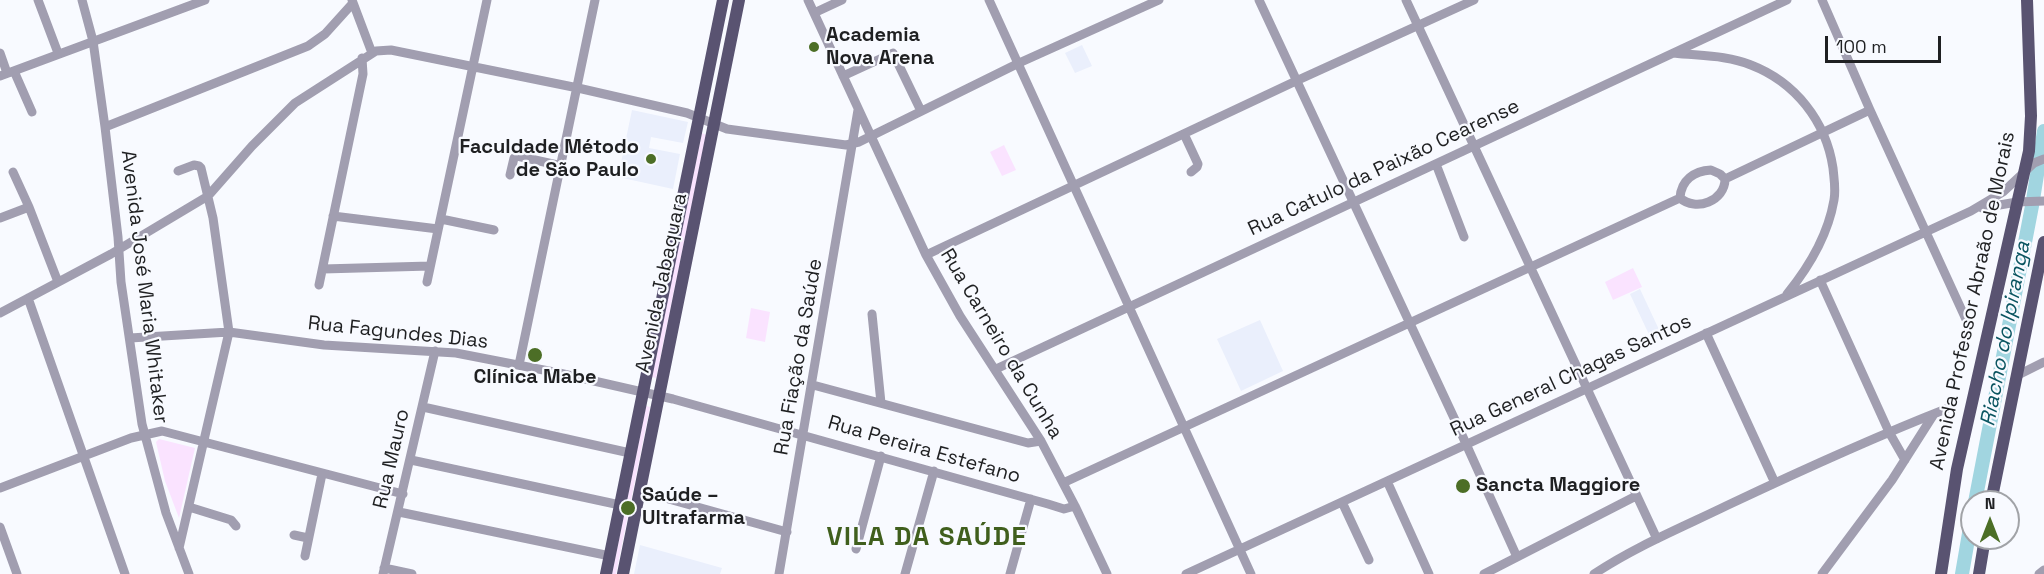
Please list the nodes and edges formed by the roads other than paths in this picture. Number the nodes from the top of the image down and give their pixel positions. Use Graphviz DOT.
graph roads {
  1 [pos="38,0"];
  2 [pos="82,0"];
  3 [pos="205,0"];
  4 [pos="487,0"];
  5 [pos="595,0"];
  6 [pos="723,0"];
  7 [pos="739,0"];
  8 [pos="808,0"];
  9 [pos="842,0"];
  10 [pos="989,0"];
  11 [pos="1159,0"];
  12 [pos="1259,0"];
  13 [pos="1406,0"];
  14 [pos="1474,0"];
  15 [pos="1787,0"];
  16 [pos="1822,0"];
  17 [pos="2027,0"];
  18 [pos="353,2"];
  19 [pos="814,13"];
  20 [pos="1418,27"];
  21 [pos="93,41"];
  22 [pos="0,53"];
  23 [pos="58,53"];
  24 [pos="372,53"];
  25 [pos="1673,53"];
  26 [pos="362,58"];
  27 [pos="1019,63"];
  28 [pos="472,67"];
  29 [pos="7,73"];
  30 [pos="843,76"];
  31 [pos="1296,81"];
  32 [pos="578,88"];
  33 [pos="858,110"];
  34 [pos="1870,110"];
  35 [pos="921,111"];
  36 [pos="32,112"];
  37 [pos="699,118"];
  38 [pos="714,125"];
  39 [pos="105,127"];
  40 [pos="1823,132"];
  41 [pos="1184,134"];
  42 [pos="870,136"];
  43 [pos="856,143"];
  44 [pos="875,146"];
  45 [pos="1475,146"];
  46 [pos="2044,159"];
  47 [pos="1436,164"];
  48 [pos="562,166"];
  49 [pos="2030,167"];
  50 [pos="178,171"];
  51 [pos="14,172"];
  52 [pos="1191,172"];
  53 [pos="510,175"];
  54 [pos="1725,179"];
  55 [pos="1074,186"];
  56 [pos="208,196"];
  57 [pos="1680,198"];
  58 [pos="2042,201"];
  59 [pos="1354,202"];
  60 [pos="2023,202"];
  61 [pos="29,207"];
  62 [pos="1971,211"];
  63 [pos="333,216"];
  64 [pos="0,218"];
  65 [pos="441,219"];
  66 [pos="438,230"];
  67 [pos="494,230"];
  68 [pos="1925,232"];
  69 [pos="1464,237"];
  70 [pos="2044,242"];
  71 [pos="119,249"];
  72 [pos="926,255"];
  73 [pos="430,266"];
  74 [pos="1531,267"];
  75 [pos="323,269"];
  76 [pos="1820,280"];
  77 [pos="58,282"];
  78 [pos="427,282"];
  79 [pos="319,285"];
  80 [pos="1785,295"];
  81 [pos="28,298"];
  82 [pos="1129,306"];
  83 [pos="0,313"];
  84 [pos="872,314"];
  85 [pos="1410,323"];
  86 [pos="1969,327"];
  87 [pos="229,332"];
  88 [pos="1706,333"];
  89 [pos="130,338"];
  90 [pos="435,351"];
  91 [pos="2044,362"];
  92 [pos="519,365"];
  93 [pos="996,369"];
  94 [pos="2016,376"];
  95 [pos="813,385"];
  96 [pos="1587,388"];
  97 [pos="643,392"];
  98 [pos="659,396"];
  99 [pos="881,403"];
  100 [pos="423,407"];
  101 [pos="1946,409"];
  102 [pos="1934,414"];
  103 [pos="1184,428"];
  104 [pos="1889,432"];
  105 [pos="144,433"];
  106 [pos="804,434"];
  107 [pos="1041,441"];
  108 [pos="205,442"];
  109 [pos="1466,444"];
  110 [pos="630,453"];
  111 [pos="881,456"];
  112 [pos="84,457"];
  113 [pos="411,460"];
  114 [pos="1905,460"];
  115 [pos="934,471"];
  116 [pos="322,474"];
  117 [pos="1387,481"];
  118 [pos="1063,483"];
  119 [pos="1775,483"];
  120 [pos="0,488"];
  121 [pos="1994,490"];
  122 [pos="640,491"];
  123 [pos="403,494"];
  124 [pos="1636,496"];
  125 [pos="1031,499"];
  126 [pos="1342,502"];
  127 [pos="620,505"];
  128 [pos="1075,506"];
  129 [pos="189,507"];
  130 [pos="399,512"];
  131 [pos="236,526"];
  132 [pos="0,527"];
  133 [pos="787,532"];
  134 [pos="294,535"];
  135 [pos="308,538"];
  136 [pos="1657,539"];
  137 [pos="179,548"];
  138 [pos="856,549"];
  139 [pos="1240,549"];
  140 [pos="1983,550"];
  141 [pos="304,556"];
  142 [pos="610,556"];
  143 [pos="1517,557"];
  144 [pos="1369,560"];
  145 [pos="2044,570"];
  146 [pos="384,571"];
  147 [pos="1980,572"];
  148 [pos="17,574"];
  149 [pos="125,574"];
  150 [pos="189,574"];
  151 [pos="412,574"];
  152 [pos="606,574"];
  153 [pos="623,574"];
  154 [pos="779,574"];
  155 [pos="906,574"];
  156 [pos="1010,574"];
  157 [pos="1107,574"];
  158 [pos="1186,574"];
  159 [pos="1251,574"];
  160 [pos="1429,574"];
  161 [pos="1484,574"];
  162 [pos="1594,574"];
  163 [pos="1822,574"];
  164 [pos="1941,574"];
  165 [pos="2039,574"];
  1 -- 23 [label="street"];
  2 -- 21 [label="street, Avenida José Maria Whitaker"];
  3 -- 21 [label="street"];
  4 -- 28 [label="street"];
  5 -- 32 [label="street"];
  6 -- 37 [label="main road, Avenida Jabaquara"];
  7 -- 38 [label="main road, Avenida Jabaquara"];
  8 -- 19 [label="street, Rua Carneiro da Cunha"];
  9 -- 19 [label="street"];
  10 -- 27 [label="street"];
  11 -- 27 [label="street"];
  12 -- 31 [label="street"];
  13 -- 20 [label="street"];
  14 -- 20 [label="street"];
  15 -- 25 [label="street, Rua Catulo da Paixão Cearense"];
  16 -- 34 [label="street"];
  17 -- 49 [label="main road, Avenida Professor Abraão de Morais"];
  18 -- 24 [label="street"];
  18 -- 39 [label="street"];
  19 -- 30 [label="street, Rua Carneiro da Cunha"];
  20 -- 31 [label="street"];
  20 -- 45 [label="street"];
  21 -- 23 [label="street"];
  21 -- 39 [label="street, Avenida José Maria Whitaker"];
  22 -- 29 [label="street"];
  23 -- 29 [label="street"];
  24 -- 26 [label="street"];
  24 -- 28 [label="street"];
  25 -- 40 [label="street"];
  25 -- 45 [label="street, Rua Catulo da Paixão Cearense"];
  26 -- 56 [label="street"];
  26 -- 63 [label="street"];
  27 -- 35 [label="street"];
  27 -- 55 [label="street"];
  28 -- 32 [label="street"];
  28 -- 65 [label="street"];
  29 -- 36 [label="street"];
  30 -- 33 [label="street, Rua Carneiro da Cunha"];
  30 -- 35 [label="street"];
  31 -- 41 [label="street"];
  31 -- 59 [label="street"];
  32 -- 37 [label="street"];
  32 -- 48 [label="street"];
  33 -- 42 [label="street, Rua Carneiro da Cunha"];
  33 -- 43 [label="street, Rua Fiação da Saúde"];
  34 -- 40 [label="street"];
  34 -- 68 [label="street"];
  35 -- 42 [label="street"];
  37 -- 38 [label="street"];
  37 -- 97 [label="main road, Avenida Jabaquara"];
  38 -- 43 [label="street"];
  38 -- 98 [label="main road, Avenida Jabaquara"];
  39 -- 71 [label="street, Avenida José Maria Whitaker"];
  40 -- 54 [label="street"];
  40 -- 80 [label="street"];
  41 -- 52 [label="street"];
  41 -- 55 [label="street"];
  42 -- 43 [label="street"];
  42 -- 44 [label="street, Rua Carneiro da Cunha"];
  43 -- 44 [label="street"];
  43 -- 95 [label="street, Rua Fiação da Saúde"];
  44 -- 72 [label="street, Rua Carneiro da Cunha"];
  45 -- 47 [label="street, Rua Catulo da Paixão Cearense"];
  45 -- 74 [label="street"];
  46 -- 49 [label="street, Rua General Chagas Santos"];
  47 -- 59 [label="street, Rua Catulo da Paixão Cearense"];
  47 -- 69 [label="street"];
  48 -- 53 [label="street"];
  48 -- 92 [label="street"];
  49 -- 60 [label="main road, Avenida Professor Abraão de Morais"];
  49 -- 62 [label="street, Rua General Chagas Santos"];
  50 -- 56 [label="street"];
  51 -- 61 [label="street"];
  54 -- 57 [label="street"];
  54 -- 57 [label="street"];
  55 -- 72 [label="street"];
  55 -- 82 [label="street"];
  56 -- 71 [label="street"];
  56 -- 87 [label="street"];
  57 -- 74 [label="street"];
  58 -- 60 [label="street, Rua General Chagas Santos"];
  59 -- 82 [label="street, Rua Catulo da Paixão Cearense"];
  59 -- 85 [label="street"];
  60 -- 62 [label="street, Rua General Chagas Santos"];
  60 -- 164 [label="main road, Avenida Professor Abraão de Morais"];
  61 -- 64 [label="street"];
  61 -- 77 [label="street"];
  62 -- 68 [label="street, Rua General Chagas Santos"];
  63 -- 66 [label="street"];
  63 -- 75 [label="street"];
  65 -- 66 [label="street"];
  65 -- 67 [label="street"];
  66 -- 73 [label="street"];
  68 -- 76 [label="street, Rua General Chagas Santos"];
  68 -- 86 [label="street"];
  70 -- 94 [label="main road"];
  71 -- 77 [label="street"];
  71 -- 89 [label="street, Avenida José Maria Whitaker"];
  72 -- 93 [label="street, Rua Carneiro da Cunha"];
  73 -- 75 [label="street"];
  73 -- 78 [label="street"];
  74 -- 85 [label="street"];
  74 -- 96 [label="street"];
  75 -- 79 [label="street"];
  76 -- 80 [label="street, Rua General Chagas Santos"];
  76 -- 104 [label="street"];
  77 -- 81 [label="street"];
  80 -- 88 [label="street, Rua General Chagas Santos"];
  81 -- 83 [label="street"];
  81 -- 112 [label="street"];
  82 -- 93 [label="street, Rua Catulo da Paixão Cearense"];
  82 -- 103 [label="street"];
  84 -- 99 [label="street"];
  85 -- 103 [label="street"];
  85 -- 109 [label="street"];
  87 -- 89 [label="street, Rua Fagundes Dias"];
  87 -- 90 [label="street, Rua Fagundes Dias"];
  87 -- 108 [label="street"];
  88 -- 96 [label="street, Rua General Chagas Santos"];
  88 -- 119 [label="street"];
  89 -- 105 [label="street, Avenida José Maria Whitaker"];
  90 -- 92 [label="street, Rua Fagundes Dias"];
  90 -- 100 [label="street, Rua Mauro"];
  91 -- 94 [label="street"];
  92 -- 97 [label="street, Rua Fagundes Dias"];
  93 -- 107 [label="street, Rua Carneiro da Cunha"];
  94 -- 121 [label="main road"];
  95 -- 99 [label="street"];
  95 -- 106 [label="street, Rua Fiação da Saúde"];
  96 -- 109 [label="street, Rua General Chagas Santos"];
  96 -- 124 [label="street"];
  97 -- 98 [label="street, Rua Fagundes Dias"];
  97 -- 110 [label="main road, Avenida Jabaquara"];
  98 -- 106 [label="street, Rua Pereira Estefano"];
  98 -- 122 [label="main road, Avenida Jabaquara"];
  99 -- 107 [label="street"];
  100 -- 110 [label="street"];
  100 -- 113 [label="street, Rua Mauro"];
  101 -- 102 [label="street"];
  102 -- 104 [label="street"];
  102 -- 114 [label="street"];
  103 -- 118 [label="street"];
  103 -- 139 [label="street"];
  104 -- 114 [label="street"];
  104 -- 119 [label="street"];
  105 -- 108 [label="street"];
  105 -- 112 [label="street"];
  105 -- 137 [label="street, Avenida José Maria Whitaker"];
  106 -- 111 [label="street, Rua Pereira Estefano"];
  106 -- 133 [label="street, Rua Fiação da Saúde"];
  107 -- 118 [label="street, Rua Carneiro da Cunha"];
  108 -- 116 [label="street"];
  108 -- 129 [label="street"];
  109 -- 117 [label="street, Rua General Chagas Santos"];
  109 -- 143 [label="street"];
  110 -- 127 [label="main road, Avenida Jabaquara"];
  111 -- 115 [label="street, Rua Pereira Estefano"];
  111 -- 138 [label="street"];
  112 -- 120 [label="street"];
  112 -- 149 [label="street"];
  113 -- 123 [label="street, Rua Mauro"];
  113 -- 127 [label="street"];
  114 -- 163 [label="street"];
  115 -- 125 [label="street, Rua Pereira Estefano"];
  115 -- 155 [label="street"];
  116 -- 123 [label="street"];
  116 -- 135 [label="street"];
  117 -- 126 [label="street, Rua General Chagas Santos"];
  117 -- 160 [label="street"];
  118 -- 128 [label="street, Rua Carneiro da Cunha"];
  119 -- 136 [label="street"];
  122 -- 133 [label="street"];
  122 -- 153 [label="main road, Avenida Jabaquara"];
  123 -- 130 [label="street, Rua Mauro"];
  124 -- 136 [label="street"];
  124 -- 143 [label="street"];
  125 -- 128 [label="street, Rua Pereira Estefano"];
  125 -- 156 [label="street"];
  126 -- 139 [label="street, Rua General Chagas Santos"];
  126 -- 144 [label="street"];
  127 -- 142 [label="main road, Avenida Jabaquara"];
  128 -- 157 [label="street, Rua Carneiro da Cunha"];
  129 -- 131 [label="street"];
  129 -- 137 [label="street"];
  130 -- 142 [label="street"];
  130 -- 146 [label="street, Rua Mauro"];
  132 -- 148 [label="street"];
  133 -- 154 [label="street, Rua Fiação da Saúde"];
  134 -- 135 [label="street"];
  135 -- 141 [label="street"];
  136 -- 162 [label="street"];
  137 -- 150 [label="street, Avenida José Maria Whitaker"];
  139 -- 158 [label="street, Rua General Chagas Santos"];
  139 -- 159 [label="street"];
  140 -- 147 [label="main road"];
  142 -- 152 [label="main road, Avenida Jabaquara"];
  143 -- 161 [label="street"];
  145 -- 165 [label="street"];
  146 -- 151 [label="street"];
}
